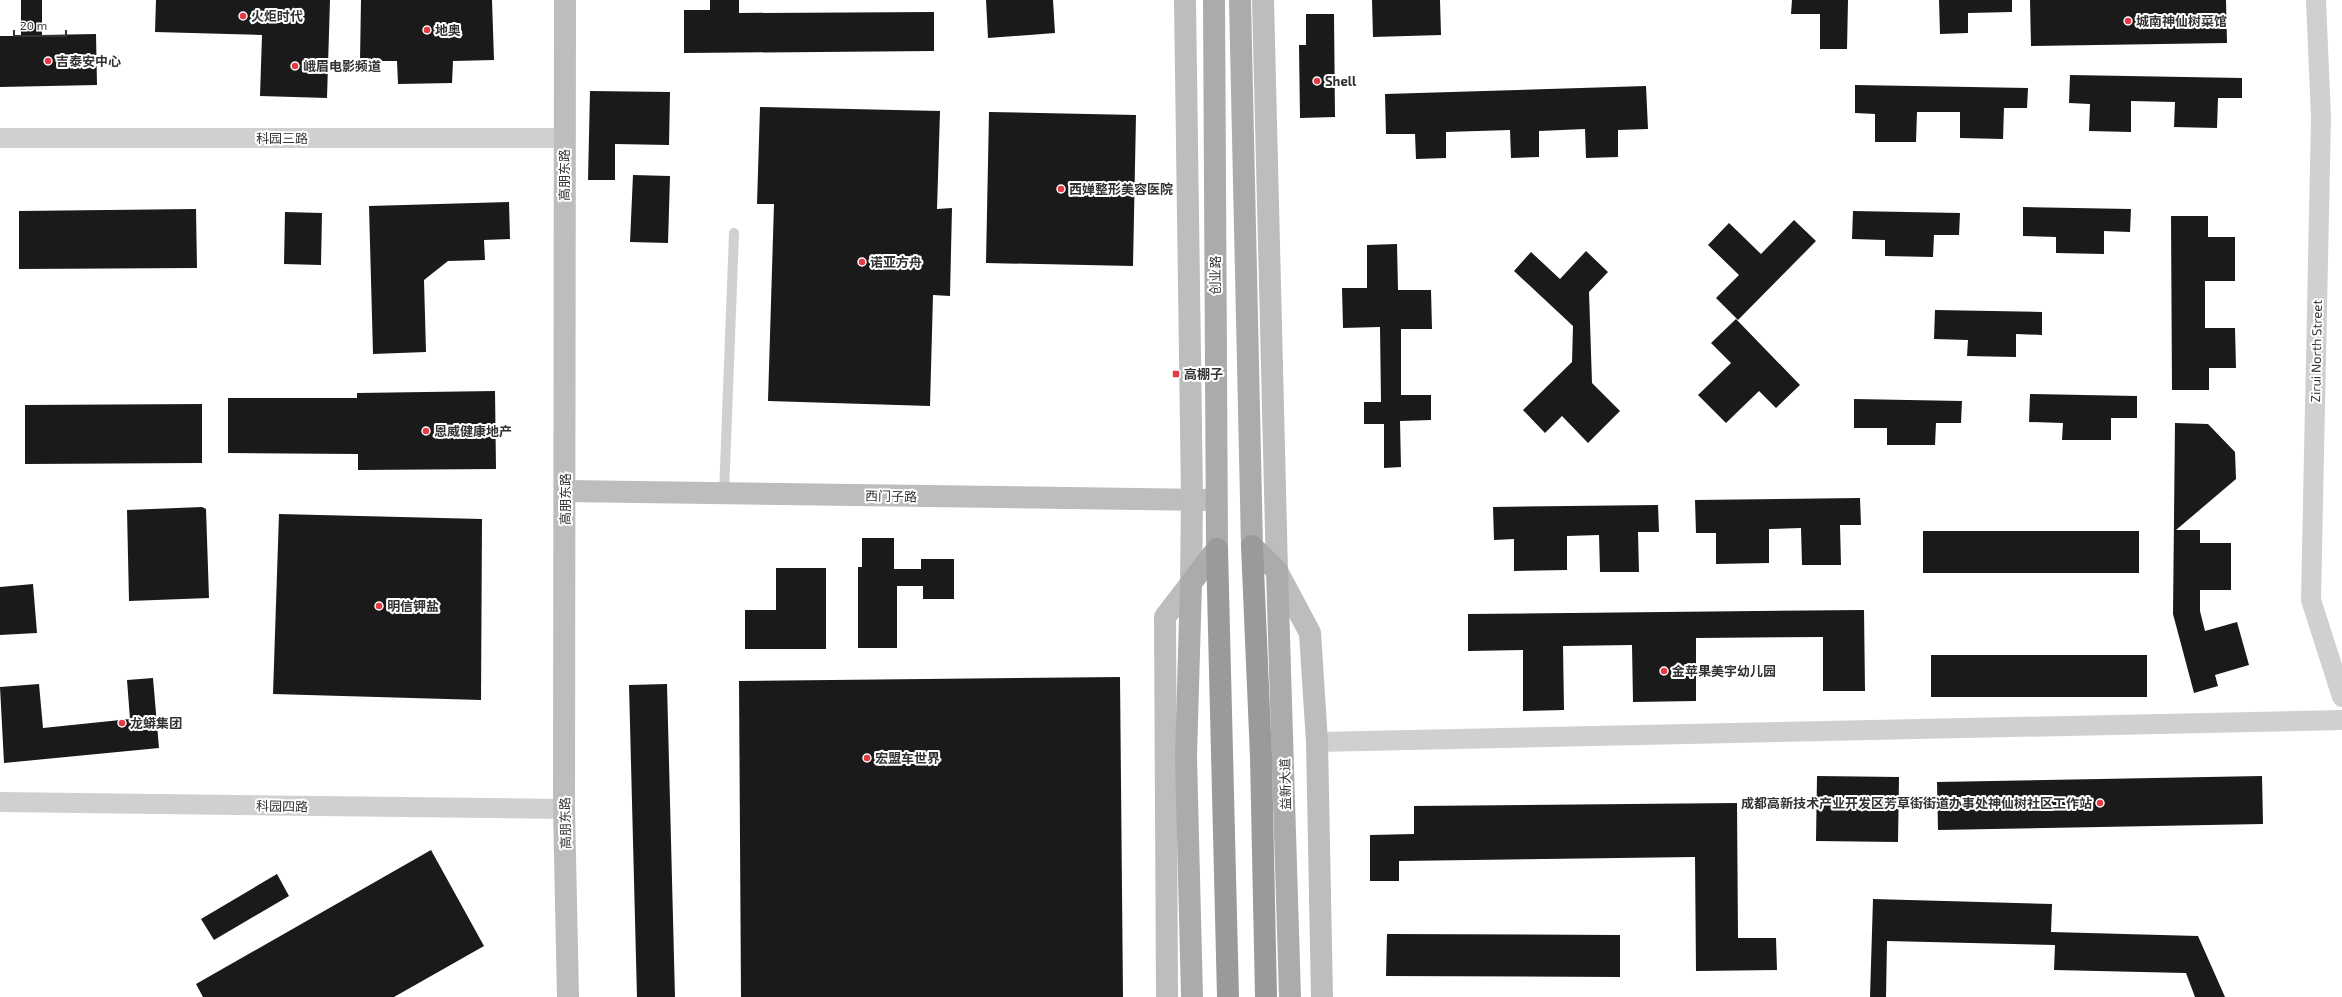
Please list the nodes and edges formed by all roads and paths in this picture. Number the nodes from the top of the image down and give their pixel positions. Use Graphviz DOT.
graph roads {
  1 [pos="565,0"];
  2 [pos="1185,0"];
  3 [pos="1214,0"];
  4 [pos="1240,0"];
  5 [pos="1263,0"];
  6 [pos="2316,0"];
  7 [pos="0,138"];
  8 [pos="564,138"];
  9 [pos="734,233"];
  10 [pos="566,491"];
  11 [pos="724,494"];
  12 [pos="1192,499"];
  13 [pos="1217,501"];
  14 [pos="1252,546"];
  15 [pos="1217,549"];
  16 [pos="1278,571"];
  17 [pos="1191,583"];
  18 [pos="2342,697"];
  19 [pos="2342,720"];
  20 [pos="1317,742"];
  21 [pos="0,802"];
  22 [pos="564,809"];
  23 [pos="568,997"];
  24 [pos="1167,997"];
  25 [pos="1192,997"];
  26 [pos="1228,997"];
  27 [pos="1266,997"];
  28 [pos="1290,997"];
  29 [pos="1322,997"];
  1 -- 8 [label="street, 高朋东路"];
  2 -- 12 [label="street"];
  3 -- 13 [label="main road, 创业路"];
  4 -- 14 [label="main road"];
  5 -- 16 [label="street"];
  6 -- 18 [label="street, Zirui North Street"];
  7 -- 8 [label="street, 科园三路"];
  8 -- 10 [label="street, 高朋东路"];
  9 -- 11 [label="lane"];
  10 -- 11 [label="street, 西门子路"];
  10 -- 22 [label="street, 高朋东路"];
  11 -- 12 [label="street, 西门子路"];
  12 -- 13 [label="street, 西门子路"];
  12 -- 17 [label="street"];
  13 -- 15 [label="main road, 创业路"];
  14 -- 16 [label="main road"];
  14 -- 27 [label="highway"];
  15 -- 17 [label="main road"];
  15 -- 26 [label="highway"];
  16 -- 20 [label="street"];
  16 -- 28 [label="main road, 益新大道"];
  17 -- 24 [label="street"];
  17 -- 25 [label="main road"];
  19 -- 20 [label="street"];
  20 -- 29 [label="street"];
  21 -- 22 [label="street, 科园四路"];
  22 -- 23 [label="street, 高朋东路"];
}
